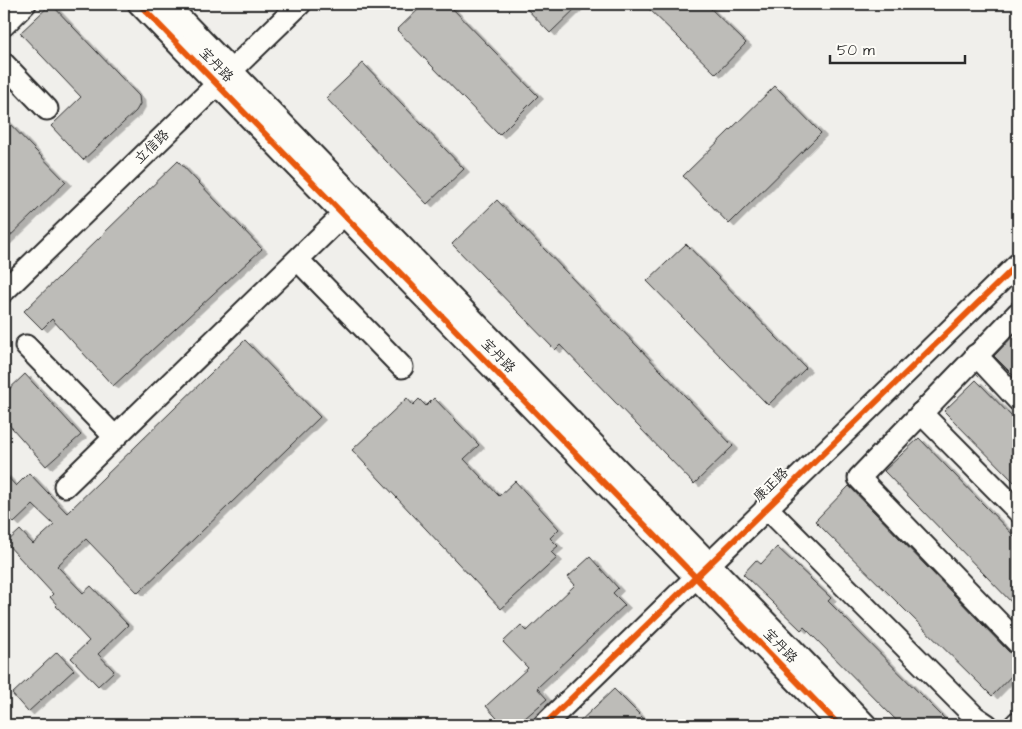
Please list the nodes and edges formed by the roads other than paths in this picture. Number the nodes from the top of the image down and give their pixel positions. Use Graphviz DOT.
graph roads {
  1 [pos="25,4"];
  2 [pos="139,4"];
  3 [pos="167,4"];
  4 [pos="300,4"];
  5 [pos="4,25"];
  6 [pos="4,64"];
  7 [pos="224,77"];
  8 [pos="47,109"];
  9 [pos="344,215"];
  10 [pos="298,260"];
  11 [pos="1018,264"];
  12 [pos="4,291"];
  13 [pos="1018,313"];
  14 [pos="26,346"];
  15 [pos="976,355"];
  16 [pos="402,367"];
  17 [pos="1018,400"];
  18 [pos="921,413"];
  19 [pos="115,437"];
  20 [pos="65,486"];
  21 [pos="766,507"];
  22 [pos="1018,511"];
  23 [pos="702,570"];
  24 [pos="1018,642"];
  25 [pos="1018,722"];
  26 [pos="544,725"];
  27 [pos="839,725"];
  28 [pos="866,725"];
  29 [pos="987,725"];
  30 [pos="1015,725"];
  1 -- 5 [label="street"];
  2 -- 7 [label="street, 宝丹路"];
  3 -- 7 [label="street, 宝丹路"];
  4 -- 7 [label="street, 立信路"];
  6 -- 8 [label="street"];
  7 -- 9 [label="street, 宝丹路"];
  7 -- 12 [label="street, 立信路"];
  7 -- 23 [label="street, 宝丹路"];
  9 -- 10 [label="street"];
  9 -- 23 [label="street, 宝丹路"];
  10 -- 16 [label="street"];
  10 -- 19 [label="street"];
  11 -- 21 [label="street, 康正路"];
  13 -- 15 [label="street"];
  14 -- 19 [label="street"];
  15 -- 17 [label="street"];
  15 -- 18 [label="street"];
  18 -- 22 [label="street"];
  18 -- 24 [label="street"];
  19 -- 20 [label="street"];
  21 -- 23 [label="street, 康正路"];
  21 -- 29 [label="street"];
  23 -- 26 [label="street, 康正路"];
  23 -- 27 [label="street, 宝丹路"];
  23 -- 28 [label="street, 宝丹路"];
  25 -- 30 [label="street"];
}
